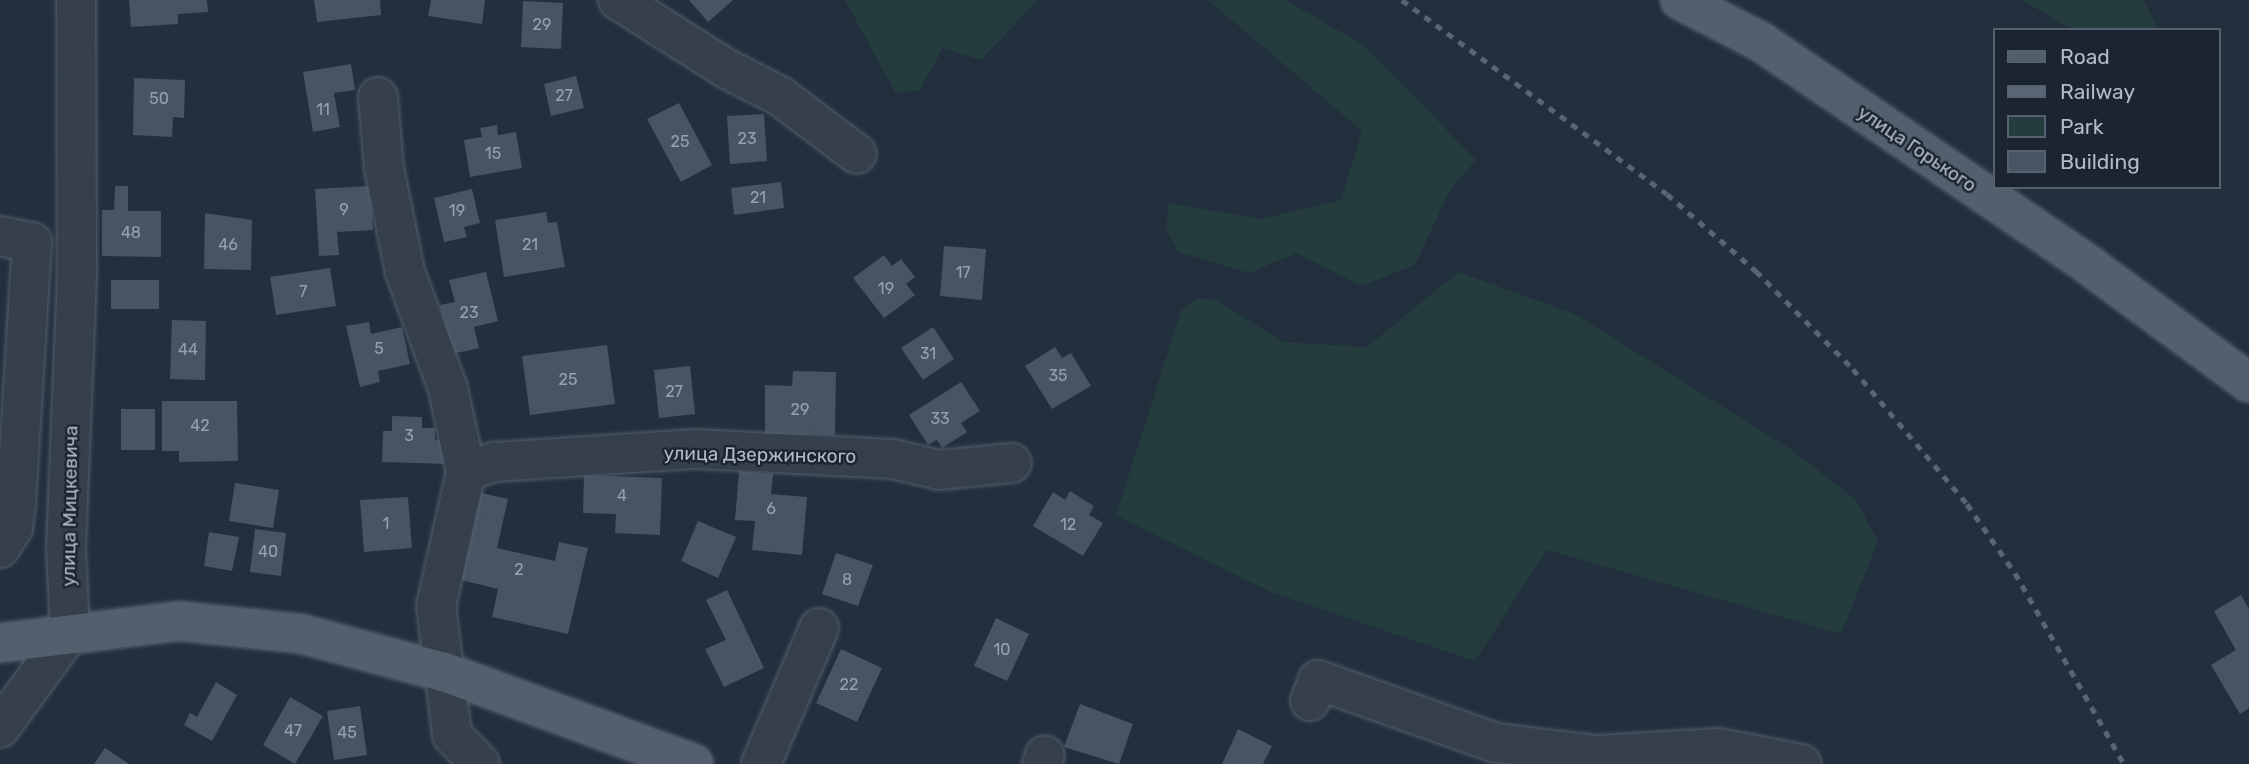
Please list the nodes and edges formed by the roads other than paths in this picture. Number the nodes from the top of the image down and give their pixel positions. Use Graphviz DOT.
graph roads {
  1 [pos="76,0"];
  2 [pos="618,0"];
  3 [pos="1680,0"];
  4 [pos="378,97"];
  5 [pos="857,154"];
  6 [pos="0,236"];
  7 [pos="2249,383"];
  8 [pos="1012,463"];
  9 [pos="466,472"];
  10 [pos="0,548"];
  11 [pos="819,628"];
  12 [pos="70,632"];
  13 [pos="0,643"];
  14 [pos="444,672"];
  15 [pos="1310,701"];
  16 [pos="0,728"];
  17 [pos="480,764"];
  18 [pos="694,764"];
  19 [pos="761,764"];
  20 [pos="1801,764"];
  1 -- 12 [label="street, улица Мицкевича"];
  2 -- 5 [label="street"];
  3 -- 7 [label="main road, улица Горького"];
  4 -- 9 [label="street"];
  6 -- 10 [label="street"];
  8 -- 9 [label="street, улица Дзержинского"];
  9 -- 14 [label="street"];
  11 -- 19 [label="street"];
  12 -- 13 [label="main road"];
  12 -- 14 [label="main road"];
  12 -- 16 [label="street"];
  14 -- 17 [label="street"];
  14 -- 18 [label="main road"];
  15 -- 20 [label="street"];
}
